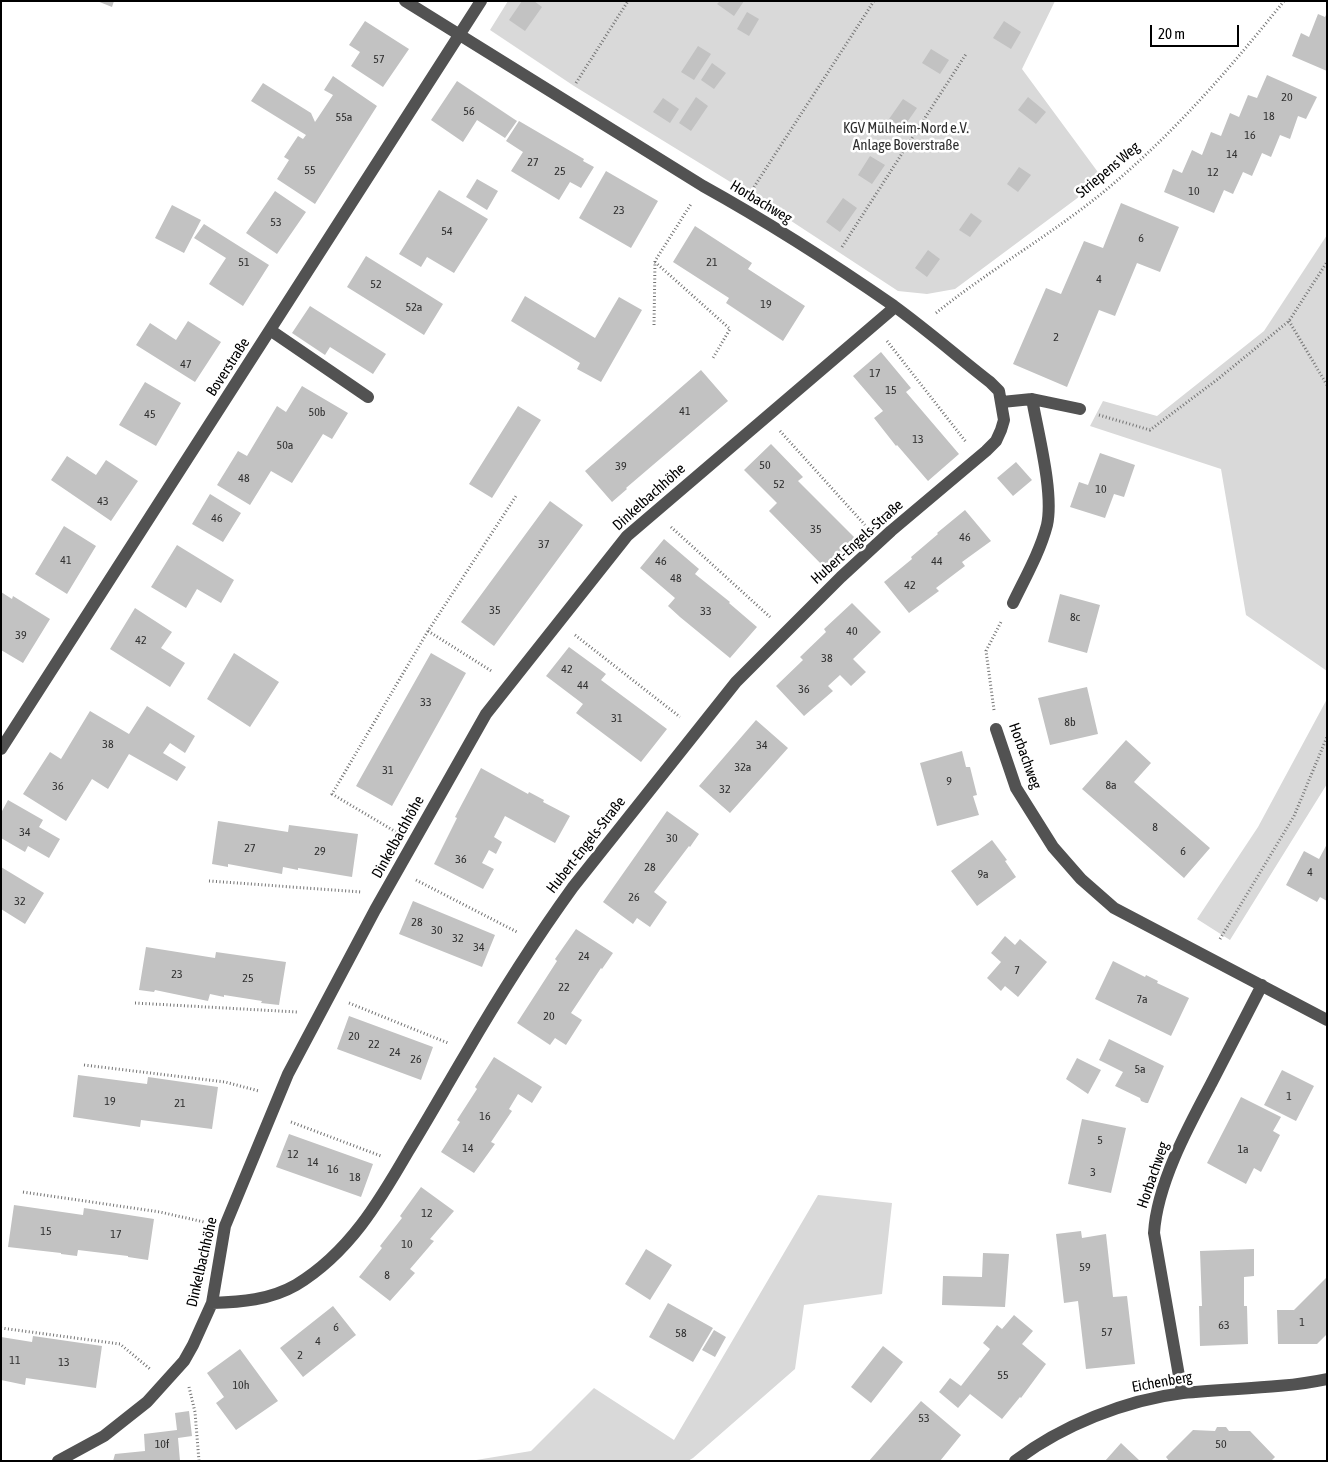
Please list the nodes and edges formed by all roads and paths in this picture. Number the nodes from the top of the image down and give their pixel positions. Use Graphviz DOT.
graph roads {
  1 [pos="405,1"];
  2 [pos="481,1"];
  3 [pos="628,1"];
  4 [pos="874,1"];
  5 [pos="1284,1"];
  6 [pos="460,36"];
  7 [pos="966,54"];
  8 [pos="564,99"];
  9 [pos="702,186"];
  10 [pos="740,207"];
  11 [pos="654,261"];
  12 [pos="1327,262"];
  13 [pos="830,264"];
  14 [pos="895,307"];
  15 [pos="1289,321"];
  16 [pos="874,324"];
  17 [pos="654,326"];
  18 [pos="919,326"];
  19 [pos="270,330"];
  20 [pos="713,358"];
  21 [pos="1327,384"];
  22 [pos="368,397"];
  23 [pos="1032,399"];
  24 [pos="1002,402"];
  25 [pos="1080,409"];
  26 [pos="766,416"];
  27 [pos="978,458"];
  28 [pos="516,496"];
  29 [pos="654,512"];
  30 [pos="880,542"];
  31 [pos="1013,602"];
  32 [pos="558,622"];
  33 [pos="786,630"];
  34 [pos="428,632"];
  35 [pos="510,682"];
  36 [pos="996,729"];
  37 [pos="698,730"];
  38 [pos="1327,737"];
  39 [pos="1,749"];
  40 [pos="413,842"];
  41 [pos="397,870"];
  42 [pos="209,881"];
  43 [pos="384,894"];
  44 [pos="504,925"];
  45 [pos="1209,958"];
  46 [pos="1262,985"];
  47 [pos="330,996"];
  48 [pos="135,1003"];
  49 [pos="320,1014"];
  50 [pos="1327,1020"];
  51 [pos="440,1039"];
  52 [pos="84,1065"];
  53 [pos="279,1096"];
  54 [pos="271,1114"];
  55 [pos="402,1164"];
  56 [pos="23,1192"];
  57 [pos="225,1226"];
  58 [pos="212,1303"];
  59 [pos="1,1328"];
  60 [pos="184,1361"];
  61 [pos="1327,1379"];
  62 [pos="166,1382"];
  63 [pos="1182,1393"];
  64 [pos="58,1461"];
  65 [pos="199,1461"];
  66 [pos="1015,1461"];
  1 -- 6 [label="street, Horbachweg"];
  2 -- 6 [label="street, Boverstraße"];
  3 -- 8 [label="path"];
  4 -- 10 [label="path"];
  5 -- 18 [label="path, Striepens Weg"];
  6 -- 8 [label="street, Horbachweg"];
  6 -- 19 [label="street, Boverstraße"];
  7 -- 13 [label="path"];
  8 -- 9 [label="street, Horbachweg"];
  9 -- 10 [label="street, Horbachweg"];
  9 -- 11 [label="path"];
  10 -- 13 [label="street, Horbachweg"];
  11 -- 17 [label="path"];
  11 -- 20 [label="path"];
  12 -- 15 [label="path"];
  13 -- 14 [label="street, Horbachweg"];
  14 -- 16 [label="street, Dinkelbachhöhe"];
  14 -- 18 [label="street, Horbachweg"];
  15 -- 21 [label="path"];
  15 -- 25 [label="path"];
  16 -- 26 [label="street, Dinkelbachhöhe"];
  16 -- 27 [label="path"];
  18 -- 24 [label="street, Horbachweg"];
  19 -- 22 [label="street"];
  19 -- 39 [label="street, Boverstraße"];
  23 -- 24 [label="street"];
  23 -- 25 [label="street"];
  23 -- 31 [label="street"];
  24 -- 27 [label="street, Hubert-Engels-Straße"];
  26 -- 29 [label="street, Dinkelbachhöhe"];
  26 -- 30 [label="path"];
  27 -- 30 [label="street, Hubert-Engels-Straße"];
  28 -- 34 [label="path"];
  29 -- 32 [label="street, Dinkelbachhöhe"];
  29 -- 33 [label="path"];
  30 -- 33 [label="street, Hubert-Engels-Straße"];
  31 -- 36 [label="path, Horbachweg"];
  32 -- 35 [label="street, Dinkelbachhöhe"];
  32 -- 37 [label="path"];
  33 -- 37 [label="street, Hubert-Engels-Straße"];
  34 -- 35 [label="path"];
  34 -- 40 [label="path"];
  35 -- 40 [label="street, Dinkelbachhöhe"];
  36 -- 45 [label="street, Horbachweg"];
  37 -- 55 [label="street, Hubert-Engels-Straße"];
  38 -- 45 [label="path"];
  40 -- 41 [label="street, Dinkelbachhöhe"];
  41 -- 43 [label="street, Dinkelbachhöhe"];
  41 -- 44 [label="path"];
  42 -- 43 [label="path"];
  43 -- 47 [label="street, Dinkelbachhöhe"];
  45 -- 46 [label="street, Horbachweg"];
  46 -- 50 [label="street, Horbachweg"];
  46 -- 63 [label="street, Horbachweg"];
  47 -- 49 [label="street, Dinkelbachhöhe"];
  47 -- 51 [label="path"];
  48 -- 49 [label="path"];
  49 -- 53 [label="street, Dinkelbachhöhe"];
  52 -- 53 [label="path"];
  53 -- 54 [label="street, Dinkelbachhöhe"];
  54 -- 55 [label="path"];
  54 -- 57 [label="street, Dinkelbachhöhe"];
  55 -- 58 [label="street, Hubert-Engels-Straße"];
  56 -- 57 [label="path"];
  57 -- 58 [label="street, Dinkelbachhöhe"];
  58 -- 60 [label="street, Dinkelbachhöhe"];
  59 -- 62 [label="path"];
  60 -- 62 [label="street, Dinkelbachhöhe"];
  60 -- 65 [label="path"];
  61 -- 63 [label="street, Eichenberg"];
  62 -- 64 [label="street, Dinkelbachhöhe"];
  63 -- 66 [label="street, Eichenberg"];
}
